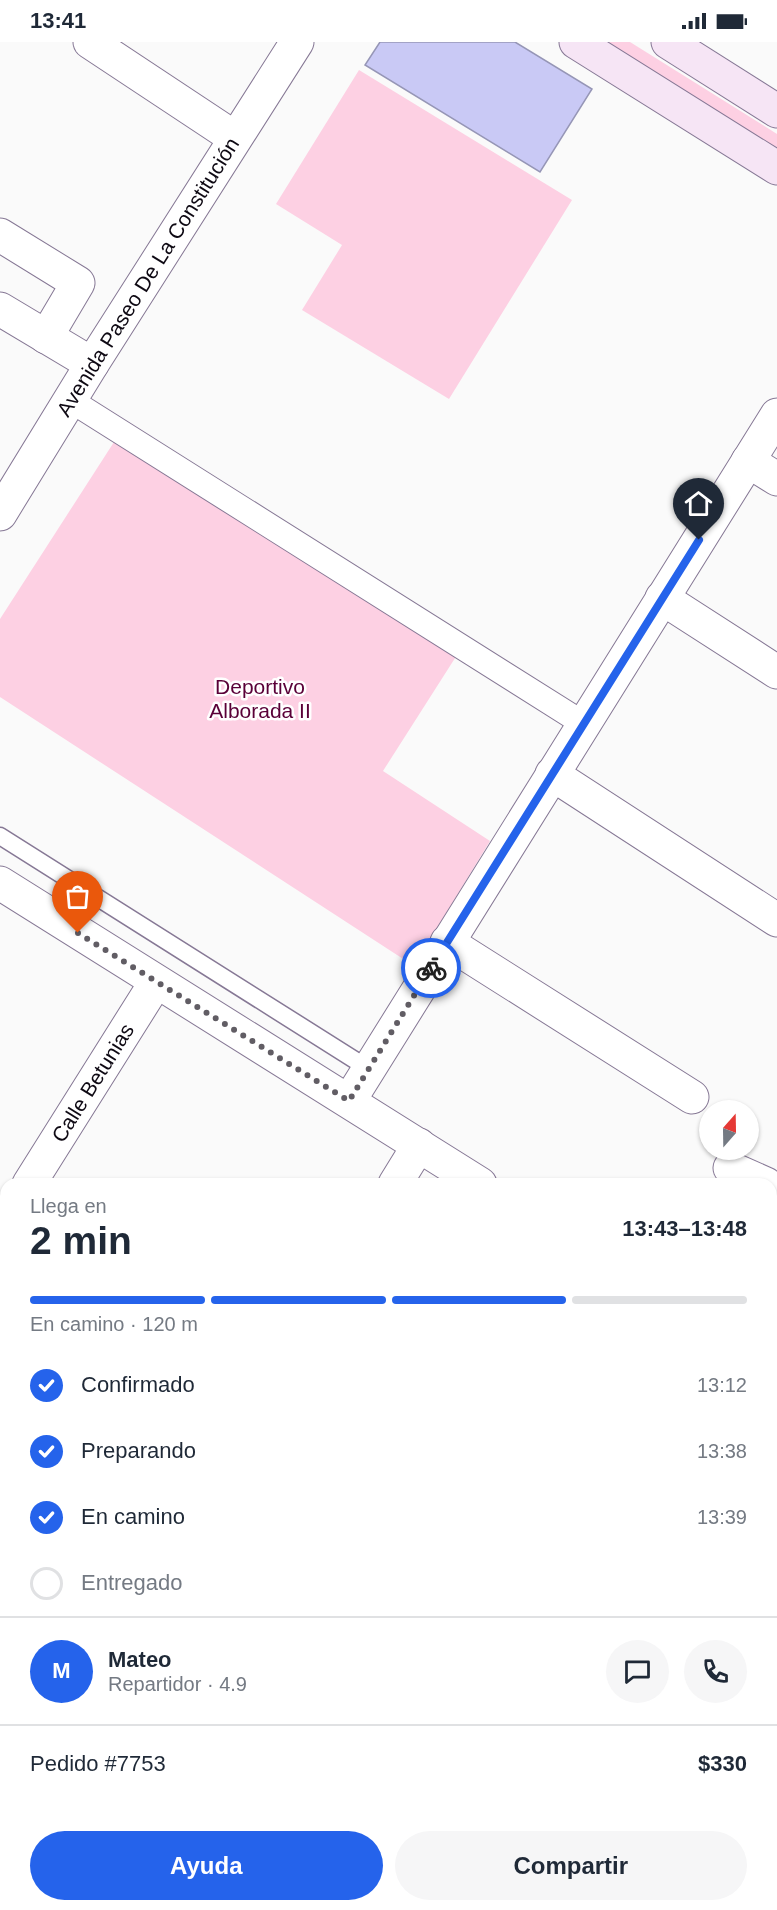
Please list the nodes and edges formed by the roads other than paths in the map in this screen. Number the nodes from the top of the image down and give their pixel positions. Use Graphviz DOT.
graph roads {
  1 [pos="90,42"];
  2 [pos="297,42"];
  3 [pos="576,42"];
  4 [pos="668,42"];
  5 [pos="777,111"];
  6 [pos="235,138"];
  7 [pos="777,168"];
  8 [pos="0,235"];
  9 [pos="0,309"];
  10 [pos="46,337"];
  11 [pos="92,364"];
  12 [pos="70,400"];
  13 [pos="777,415"];
  14 [pos="748,461"];
  15 [pos="777,479"];
  16 [pos="0,514"];
  17 [pos="662,598"];
  18 [pos="777,672"];
  19 [pos="584,723"];
  20 [pos="552,774"];
  21 [pos="0,836"];
  22 [pos="0,883"];
  23 [pos="777,920"];
  24 [pos="447,942"];
  25 [pos="156,982"];
  26 [pos="369,1069"];
  27 [pos="692,1097"];
  28 [pos="349,1101"];
  29 [pos="419,1145"];
  30 [pos="730,1168"];
  31 [pos="33,1178"];
  32 [pos="399,1178"];
  33 [pos="471,1178"];
  34 [pos="752,1178"];
  1 -- 6 [label="street"];
  2 -- 6 [label="street, Avenida Paseo De La Constitución"];
  3 -- 7 [label="main road"];
  4 -- 5 [label="main road"];
  6 -- 11 [label="street, Avenida Paseo De La Constitución"];
  8 -- 10 [label="street"];
  9 -- 10 [label="street"];
  10 -- 11 [label="street"];
  11 -- 12 [label="street, Avenida Paseo De La Constitución"];
  12 -- 16 [label="street, Avenida Paseo De La Constitución"];
  12 -- 19 [label="street"];
  13 -- 14 [label="street"];
  14 -- 15 [label="street"];
  14 -- 17 [label="street"];
  17 -- 18 [label="street"];
  17 -- 19 [label="street"];
  19 -- 20 [label="street"];
  20 -- 23 [label="street"];
  20 -- 24 [label="street"];
  21 -- 26 [label="lane"];
  22 -- 25 [label="street"];
  24 -- 26 [label="street"];
  24 -- 27 [label="street"];
  25 -- 28 [label="street"];
  25 -- 31 [label="street, Calle Betunias"];
  26 -- 28 [label="street"];
  28 -- 29 [label="street"];
  29 -- 32 [label="street"];
  29 -- 33 [label="street"];
  30 -- 34 [label="street"];
}
